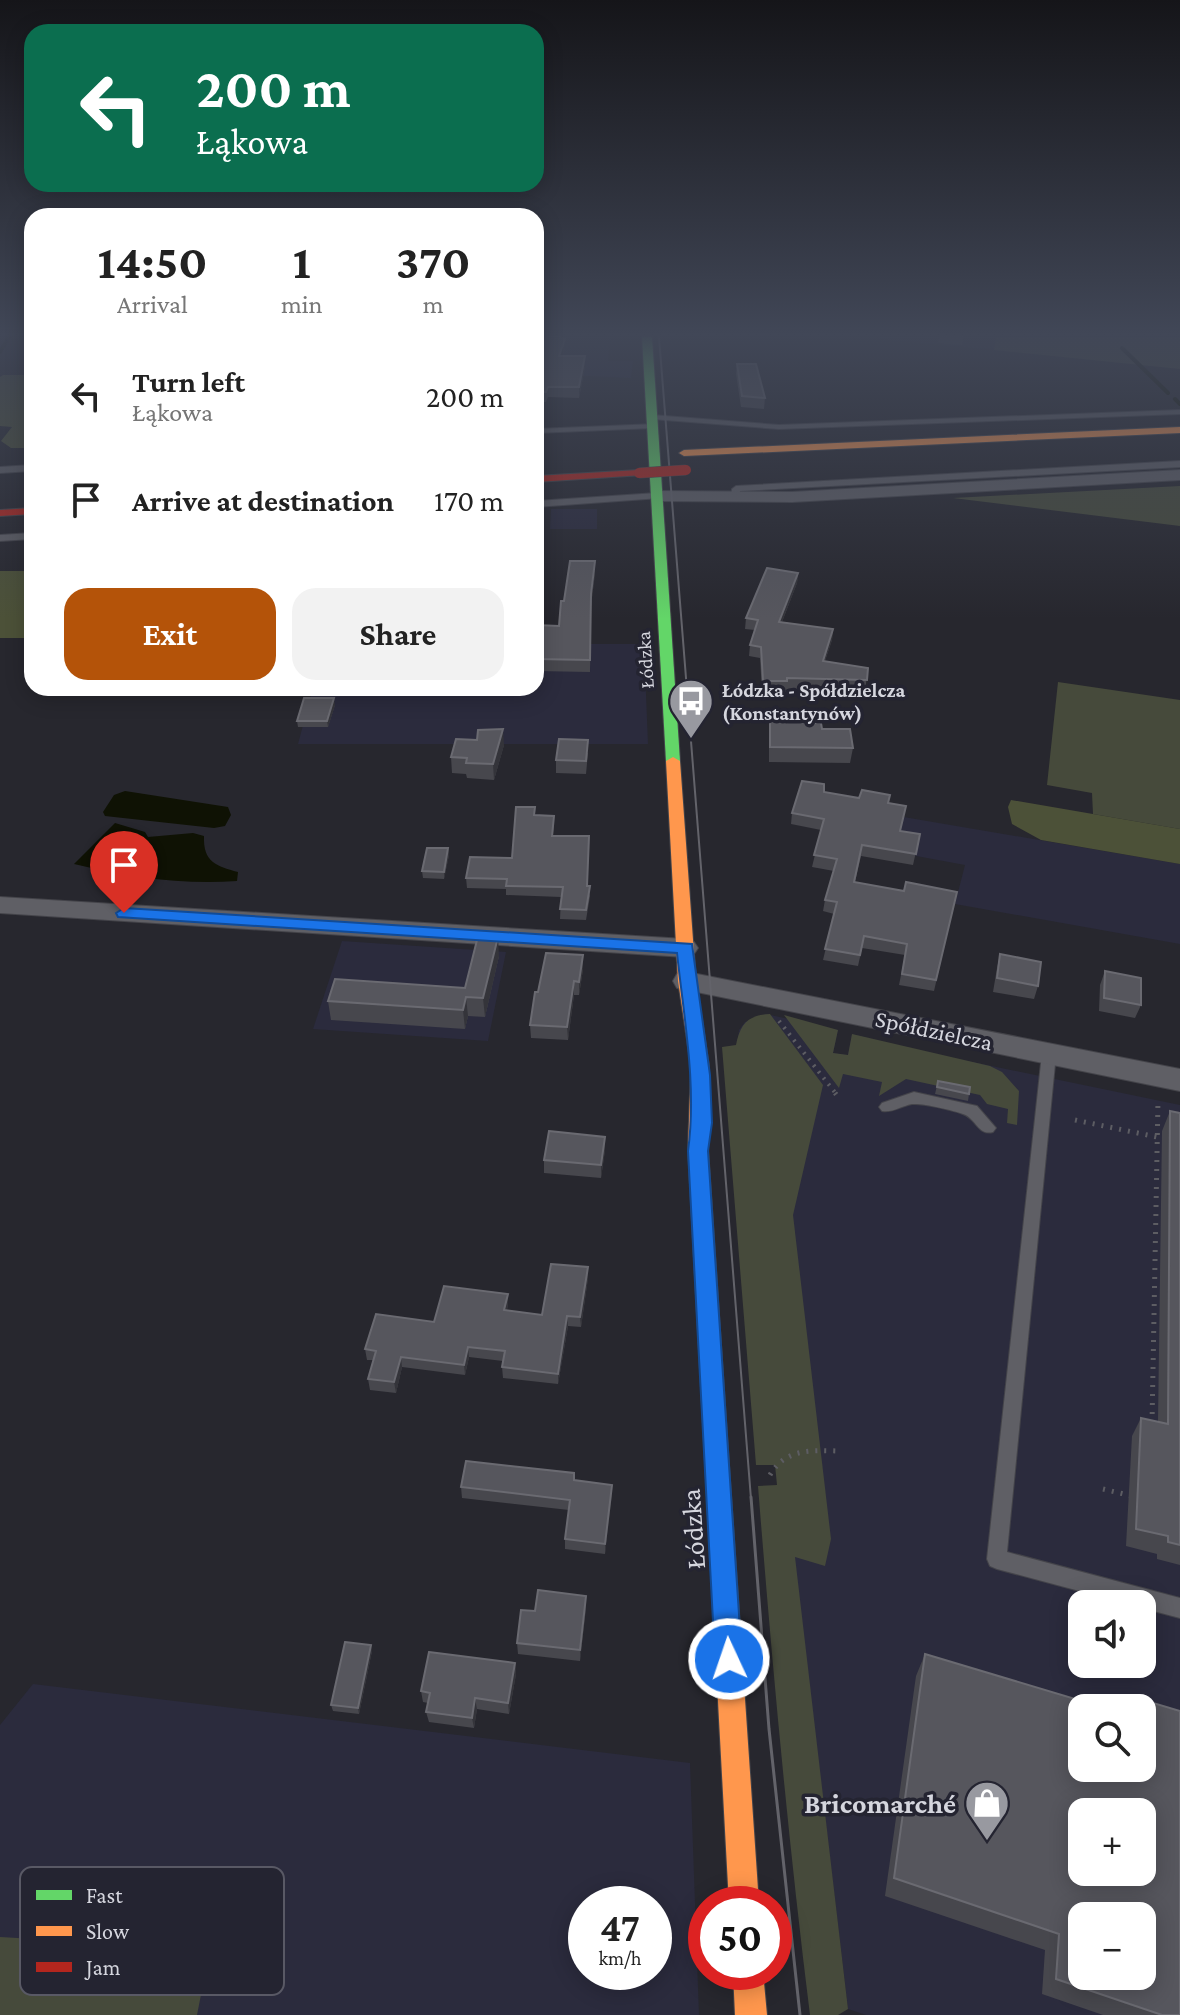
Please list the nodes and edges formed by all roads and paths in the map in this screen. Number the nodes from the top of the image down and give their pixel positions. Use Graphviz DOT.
graph roads {
  1 [pos="586,431"];
  2 [pos="653,431"];
  3 [pos="1164,431"];
  4 [pos="544,438"];
  5 [pos="1180,447"];
  6 [pos="544,461"];
  7 [pos="685,462"];
  8 [pos="639,464"];
  9 [pos="1180,464"];
  10 [pos="24,468"];
  11 [pos="0,470"];
  12 [pos="1180,475"];
  13 [pos="544,478"];
  14 [pos="24,492"];
  15 [pos="0,494"];
  16 [pos="657,496"];
  17 [pos="735,497"];
  18 [pos="544,503"];
  19 [pos="24,512"];
  20 [pos="0,513"];
  21 [pos="24,536"];
  22 [pos="0,538"];
  23 [pos="0,905"];
  24 [pos="685,948"];
  25 [pos="687,981"];
  26 [pos="772,1011"];
  27 [pos="674,1015"];
  28 [pos="1049,1054"];
  29 [pos="681,1087"];
  30 [pos="1169,1089"];
  31 [pos="839,1098"];
  32 [pos="887,1107"];
  33 [pos="1075,1120"];
  34 [pos="988,1128"];
  35 [pos="1157,1137"];
  36 [pos="698,1151"];
  37 [pos="1151,1438"];
  38 [pos="837,1451"];
  39 [pos="770,1475"];
  40 [pos="1103,1489"];
  41 [pos="1138,1498"];
  42 [pos="1180,1608"];
  43 [pos="743,1886"];
  44 [pos="749,1990"];
  45 [pos="751,2015"];
  1 -- 4 [label="lane"];
  2 -- 16 [label="main road, Łódzka"];
  3 -- 7 [label="main road"];
  5 -- 7 [label="main road"];
  6 -- 8 [label="main road"];
  7 -- 8 [label="main road, bridge"];
  8 -- 13 [label="main road"];
  9 -- 17 [label="lane"];
  10 -- 11 [label="lane"];
  12 -- 17 [label="street"];
  14 -- 15 [label="main road"];
  16 -- 17 [label="street"];
  16 -- 18 [label="lane"];
  16 -- 24 [label="main road, Łódzka"];
  19 -- 20 [label="main road"];
  21 -- 22 [label="lane"];
  23 -- 24 [label="street"];
  24 -- 25 [label="main road, Łódzka"];
  25 -- 27 [label="main road, Łódzka"];
  25 -- 28 [label="street, Spółdzielcza"];
  25 -- 36 [label="main road, Łódzka"];
  26 -- 31 [label="path"];
  28 -- 30 [label="street, Spółdzielcza"];
  28 -- 42 [label="lane"];
  29 -- 36 [label="main road, Łódzka"];
  30 -- 35 [label="path"];
  32 -- 34 [label="lane"];
  33 -- 35 [label="path"];
  35 -- 37 [label="path"];
  36 -- 43 [label="main road, Łódzka"];
  38 -- 39 [label="path"];
  40 -- 41 [label="path"];
  44 -- 45 [label="main road"];
}
